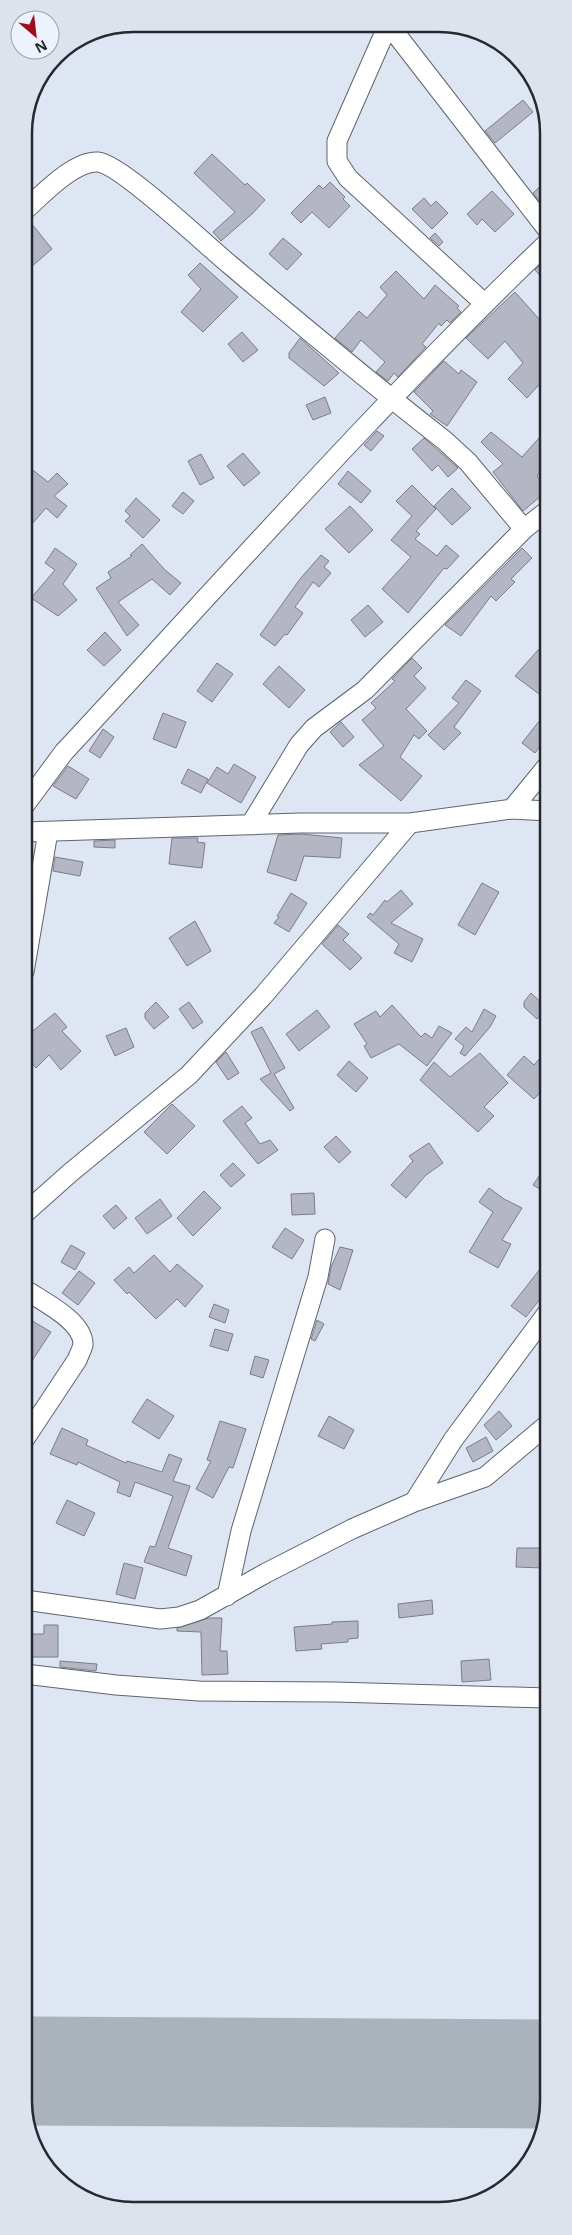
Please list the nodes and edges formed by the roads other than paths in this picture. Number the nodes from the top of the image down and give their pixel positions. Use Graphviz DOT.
graph roads {
  1 [pos="385,32"];
  2 [pos="393,32"];
  3 [pos="33,203"];
  4 [pos="540,220"];
  5 [pos="540,251"];
  6 [pos="484,303"];
  7 [pos="392,399"];
  8 [pos="540,517"];
  9 [pos="524,530"];
  10 [pos="540,775"];
  11 [pos="33,794"];
  12 [pos="512,809"];
  13 [pos="540,811"];
  14 [pos="410,823"];
  15 [pos="251,824"];
  16 [pos="33,832"];
  17 [pos="48,832"];
  18 [pos="33,922"];
  19 [pos="32,1206"];
  20 [pos="325,1239"];
  21 [pos="32,1295"];
  22 [pos="539,1324"];
  23 [pos="32,1427"];
  24 [pos="539,1431"];
  25 [pos="414,1502"];
  26 [pos="227,1596"];
  27 [pos="32,1601"];
  28 [pos="32,1675"];
  29 [pos="539,1698"];
  1 -- 6 [label="street"];
  2 -- 4 [label="street"];
  3 -- 7 [label="street"];
  5 -- 6 [label="street"];
  6 -- 7 [label="street"];
  7 -- 9 [label="street"];
  7 -- 11 [label="street"];
  8 -- 9 [label="street"];
  9 -- 15 [label="street"];
  10 -- 12 [label="street"];
  12 -- 13 [label="street"];
  12 -- 14 [label="street"];
  14 -- 15 [label="street"];
  14 -- 19 [label="street"];
  15 -- 17 [label="street"];
  16 -- 17 [label="street"];
  17 -- 18 [label="street"];
  20 -- 26 [label="street"];
  21 -- 23 [label="street"];
  22 -- 25 [label="street"];
  24 -- 25 [label="street"];
  25 -- 26 [label="street"];
  26 -- 27 [label="street"];
  28 -- 29 [label="street"];
}
